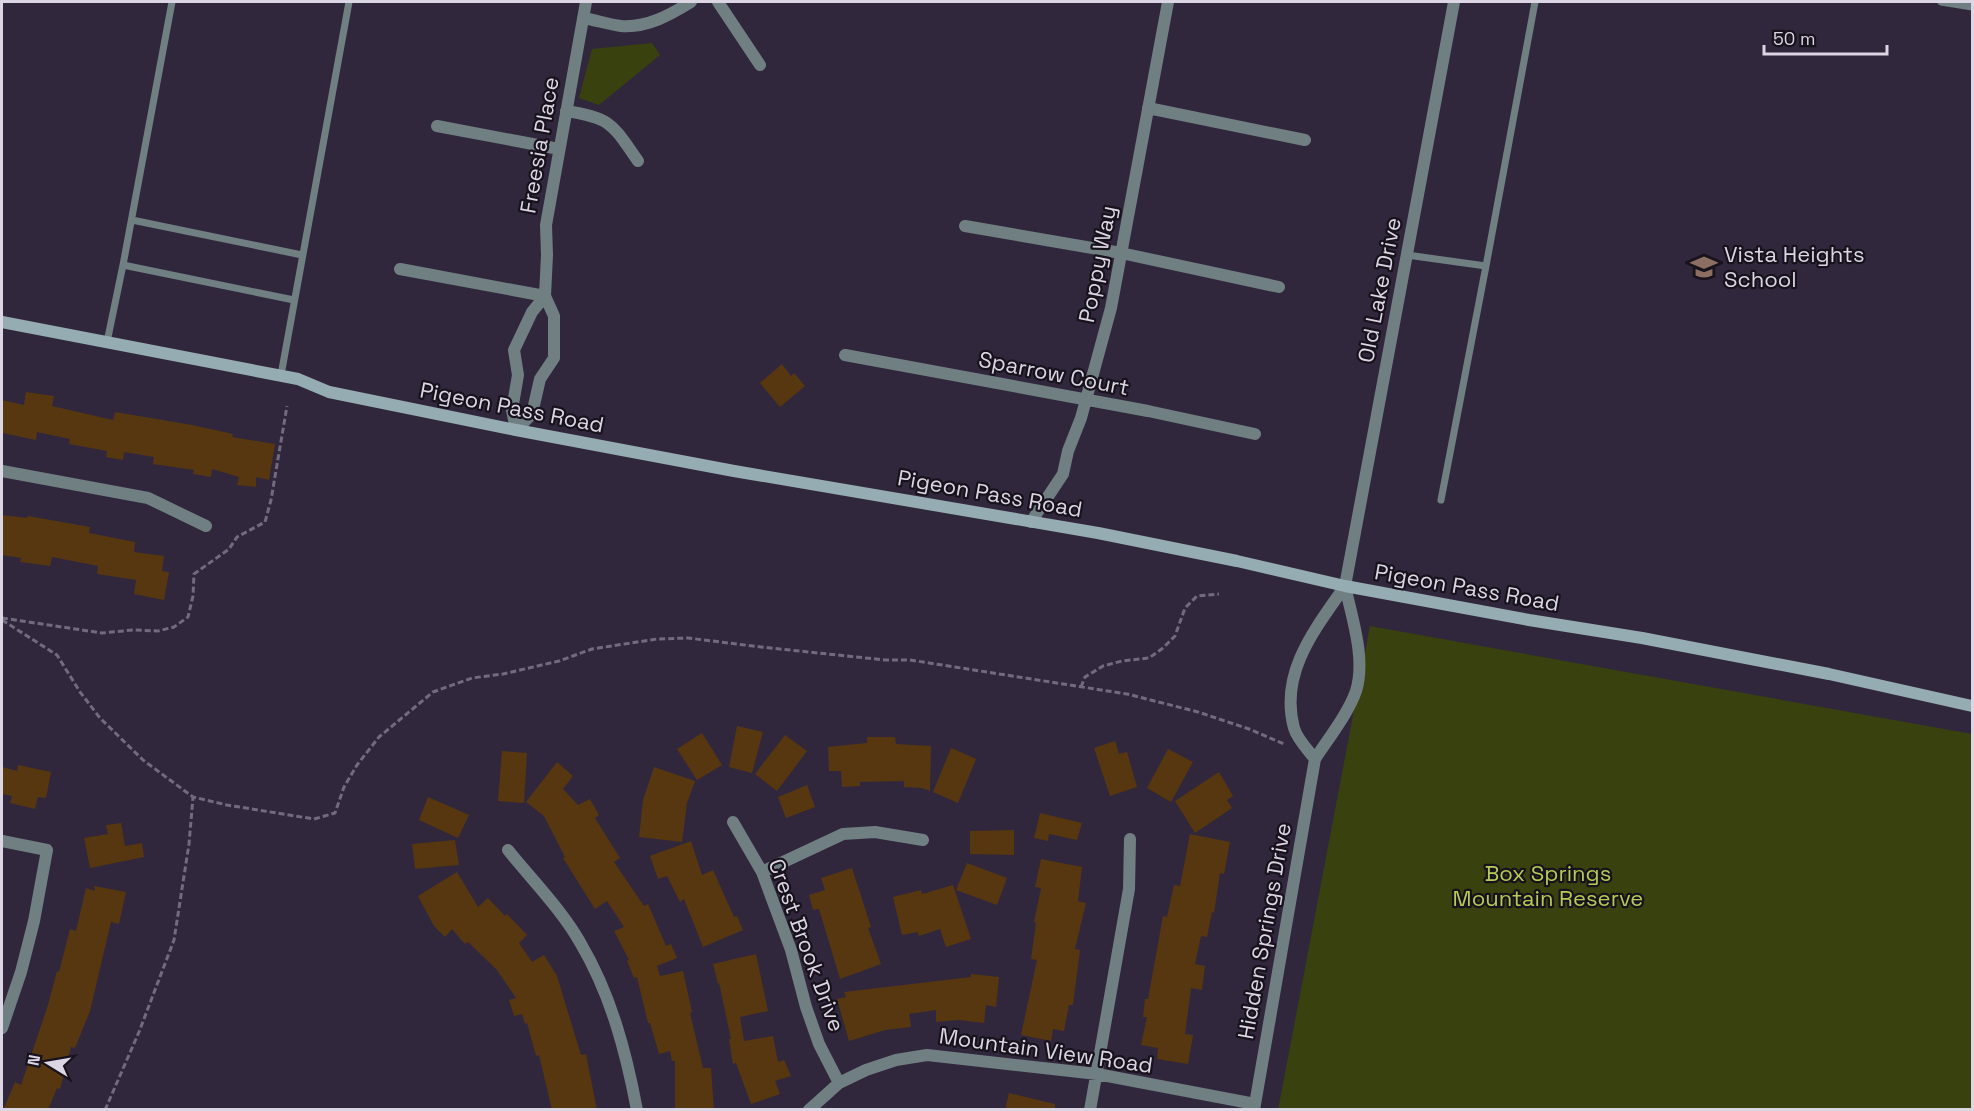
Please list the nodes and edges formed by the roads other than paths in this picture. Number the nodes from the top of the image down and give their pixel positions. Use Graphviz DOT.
graph roads {
  1 [pos="172,2"];
  2 [pos="350,2"];
  3 [pos="586,2"];
  4 [pos="691,2"];
  5 [pos="718,2"];
  6 [pos="1167,2"];
  7 [pos="1454,2"];
  8 [pos="1535,2"];
  9 [pos="1941,2"];
  10 [pos="1972,7"];
  11 [pos="583,18"];
  12 [pos="760,65"];
  13 [pos="1148,108"];
  14 [pos="566,111"];
  15 [pos="437,126"];
  16 [pos="1305,140"];
  17 [pos="559,149"];
  18 [pos="638,161"];
  19 [pos="132,220"];
  20 [pos="965,226"];
  21 [pos="1121,253"];
  22 [pos="302,255"];
  23 [pos="1407,255"];
  24 [pos="123,265"];
  25 [pos="1486,266"];
  26 [pos="400,269"];
  27 [pos="1279,287"];
  28 [pos="545,296"];
  29 [pos="294,300"];
  30 [pos="2,322"];
  31 [pos="107,342"];
  32 [pos="845,355"];
  33 [pos="281,375"];
  34 [pos="1086,400"];
  35 [pos="516,430"];
  36 [pos="1255,434"];
  37 [pos="2,471"];
  38 [pos="1441,500"];
  39 [pos="1031,522"];
  40 [pos="206,526"];
  41 [pos="1345,586"];
  42 [pos="1972,706"];
  43 [pos="1315,759"];
  44 [pos="733,822"];
  45 [pos="1130,839"];
  46 [pos="923,840"];
  47 [pos="2,841"];
  48 [pos="507,850"];
  49 [pos="762,872"];
  50 [pos="2,1028"];
  51 [pos="1097,1074"];
  52 [pos="839,1083"];
  53 [pos="1255,1107"];
  54 [pos="637,1110"];
  55 [pos="809,1110"];
  56 [pos="1090,1110"];
  1 -- 19 [label="lane"];
  2 -- 22 [label="lane"];
  3 -- 11 [label="street, Freesia Place"];
  4 -- 11 [label="street"];
  5 -- 12 [label="street"];
  6 -- 13 [label="street, Poppy Way"];
  7 -- 23 [label="street, Old Lake Drive"];
  8 -- 25 [label="lane"];
  9 -- 10 [label="lane"];
  11 -- 14 [label="street, Freesia Place"];
  13 -- 16 [label="street"];
  13 -- 21 [label="street, Poppy Way"];
  14 -- 17 [label="street, Freesia Place"];
  14 -- 18 [label="street"];
  15 -- 17 [label="street"];
  17 -- 28 [label="street, Freesia Place"];
  19 -- 22 [label="lane"];
  19 -- 24 [label="lane"];
  20 -- 21 [label="street"];
  21 -- 27 [label="street"];
  21 -- 34 [label="street, Poppy Way"];
  22 -- 29 [label="lane"];
  23 -- 25 [label="lane"];
  23 -- 41 [label="street, Old Lake Drive"];
  24 -- 29 [label="lane"];
  24 -- 31 [label="lane"];
  25 -- 38 [label="lane"];
  26 -- 28 [label="street"];
  28 -- 35 [label="street"];
  28 -- 35 [label="street"];
  29 -- 33 [label="lane"];
  30 -- 31 [label="main road, Pigeon Pass Road"];
  31 -- 33 [label="main road, Pigeon Pass Road"];
  32 -- 34 [label="street, Sparrow Court"];
  33 -- 35 [label="main road, Pigeon Pass Road"];
  34 -- 36 [label="street, Sparrow Court"];
  34 -- 39 [label="street, Poppy Way"];
  35 -- 39 [label="main road, Pigeon Pass Road"];
  37 -- 40 [label="street"];
  39 -- 41 [label="main road, Pigeon Pass Road"];
  41 -- 42 [label="main road, Pigeon Pass Road"];
  41 -- 43 [label="street, Hidden Springs Drive"];
  41 -- 43 [label="street"];
  43 -- 53 [label="street, Hidden Springs Drive"];
  44 -- 49 [label="street, Crest Brook Drive"];
  45 -- 51 [label="street"];
  46 -- 49 [label="street"];
  47 -- 50 [label="street"];
  48 -- 54 [label="street"];
  49 -- 52 [label="street, Crest Brook Drive"];
  51 -- 52 [label="street, Mountain View Road"];
  51 -- 53 [label="street, Mountain View Road"];
  51 -- 56 [label="street"];
  52 -- 55 [label="street, Mountain View Road"];
}
